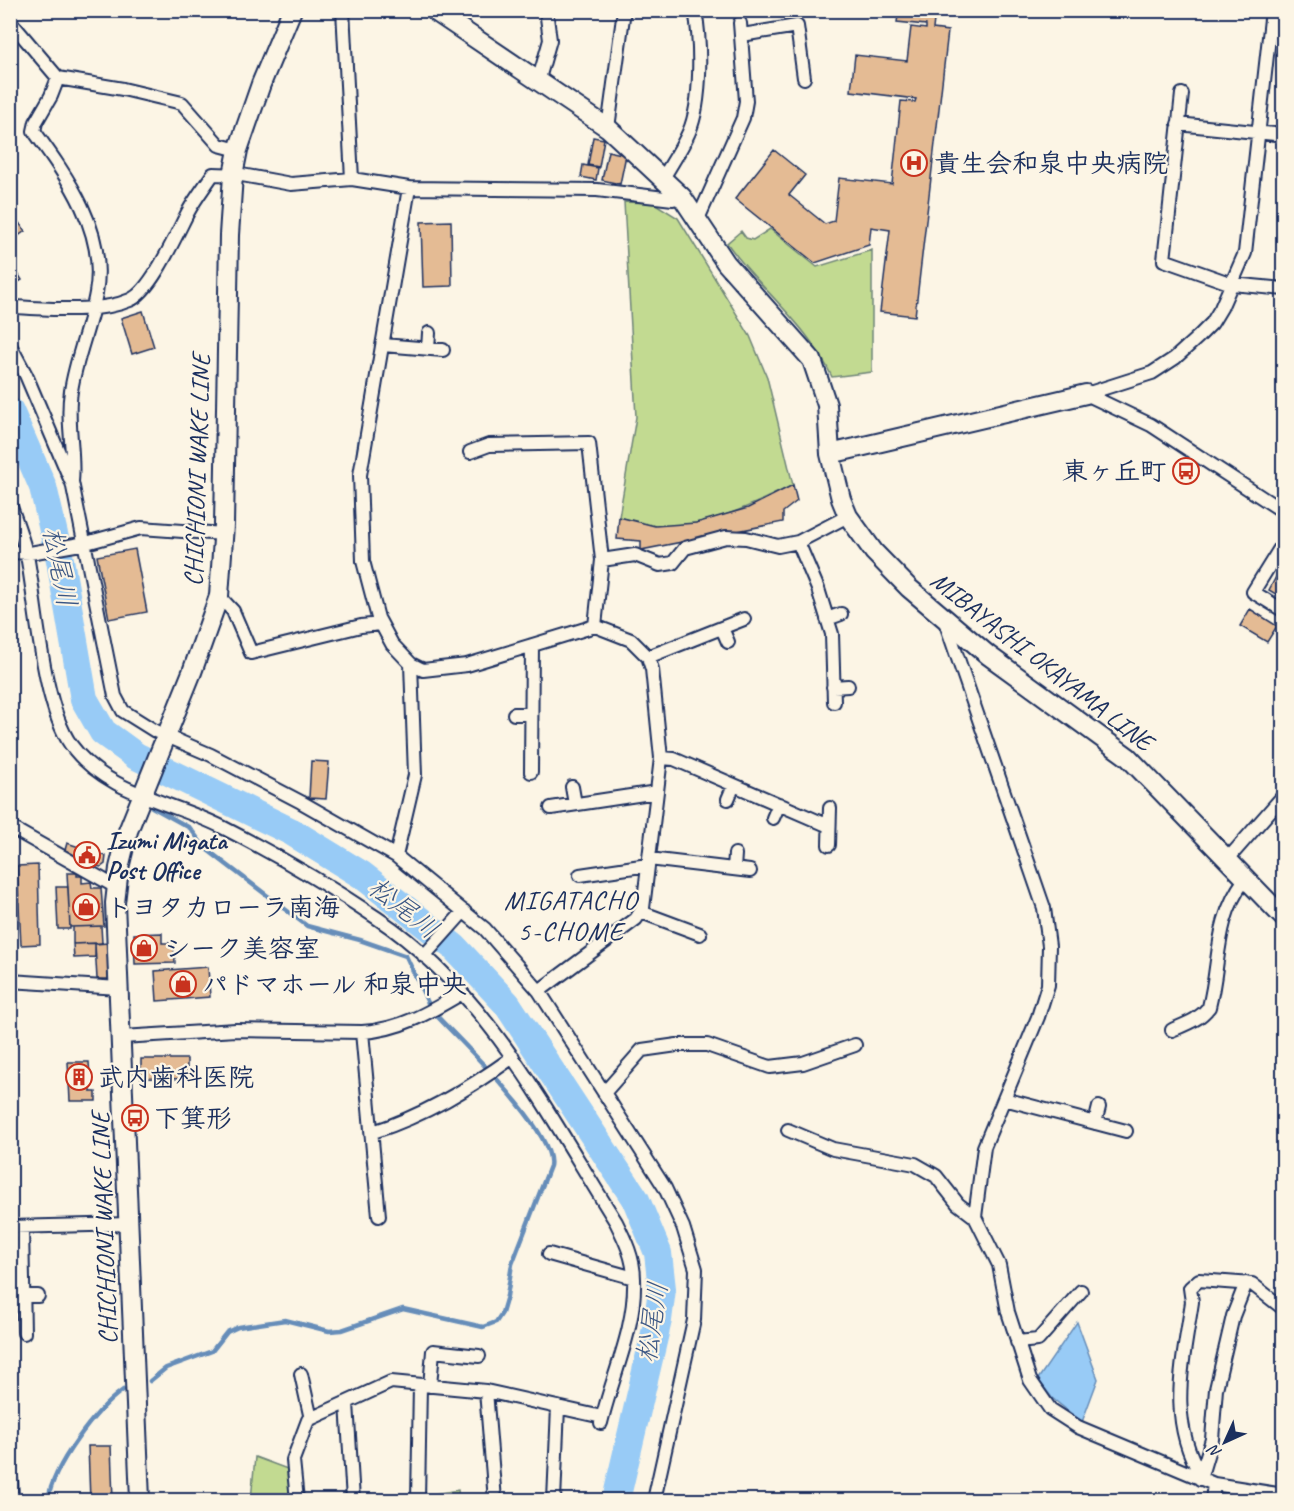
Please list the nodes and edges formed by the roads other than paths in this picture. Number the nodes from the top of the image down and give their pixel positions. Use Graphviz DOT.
graph roads {
  1 [pos="292,10"];
  2 [pos="343,10"];
  3 [pos="434,10"];
  4 [pos="546,10"];
  5 [pos="624,10"];
  6 [pos="695,10"];
  7 [pos="1272,10"];
  8 [pos="10,21"];
  9 [pos="58,78"];
  10 [pos="804,78"];
  11 [pos="538,82"];
  12 [pos="1182,94"];
  13 [pos="1178,124"];
  14 [pos="608,128"];
  15 [pos="1257,133"];
  16 [pos="1284,135"];
  17 [pos="237,150"];
  18 [pos="233,175"];
  19 [pos="663,178"];
  20 [pos="352,179"];
  21 [pos="409,188"];
  22 [pos="682,197"];
  23 [pos="698,219"];
  24 [pos="1232,284"];
  25 [pos="1284,289"];
  26 [pos="10,307"];
  27 [pos="92,308"];
  28 [pos="429,333"];
  29 [pos="10,345"];
  30 [pos="383,345"];
  31 [pos="428,349"];
  32 [pos="443,350"];
  33 [pos="1086,394"];
  34 [pos="470,452"];
  35 [pos="830,453"];
  36 [pos="72,482"];
  37 [pos="10,504"];
  38 [pos="1284,512"];
  39 [pos="848,516"];
  40 [pos="224,534"];
  41 [pos="798,542"];
  42 [pos="1284,542"];
  43 [pos="84,543"];
  44 [pos="10,552"];
  45 [pos="28,553"];
  46 [pos="602,560"];
  47 [pos="219,596"];
  48 [pos="1284,611"];
  49 [pos="841,614"];
  50 [pos="944,618"];
  51 [pos="744,619"];
  52 [pos="827,619"];
  53 [pos="381,624"];
  54 [pos="595,626"];
  55 [pos="722,628"];
  56 [pos="728,642"];
  57 [pos="532,645"];
  58 [pos="648,657"];
  59 [pos="411,664"];
  60 [pos="848,686"];
  61 [pos="833,687"];
  62 [pos="834,702"];
  63 [pos="514,714"];
  64 [pos="531,714"];
  65 [pos="164,739"];
  66 [pos="661,758"];
  67 [pos="531,772"];
  68 [pos="734,785"];
  69 [pos="572,787"];
  70 [pos="143,791"];
  71 [pos="657,792"];
  72 [pos="1284,795"];
  73 [pos="728,799"];
  74 [pos="575,804"];
  75 [pos="779,804"];
  76 [pos="550,808"];
  77 [pos="830,808"];
  78 [pos="773,818"];
  79 [pos="829,826"];
  80 [pos="10,827"];
  81 [pos="829,845"];
  82 [pos="735,854"];
  83 [pos="396,856"];
  84 [pos="1227,860"];
  85 [pos="648,862"];
  86 [pos="734,869"];
  87 [pos="750,871"];
  88 [pos="580,875"];
  89 [pos="1245,879"];
  90 [pos="116,887"];
  91 [pos="641,912"];
  92 [pos="463,913"];
  93 [pos="1284,918"];
  94 [pos="700,934"];
  95 [pos="426,954"];
  96 [pos="10,981"];
  97 [pos="119,988"];
  98 [pos="539,991"];
  99 [pos="462,993"];
  100 [pos="1172,1030"];
  101 [pos="362,1032"];
  102 [pos="122,1037"];
  103 [pos="855,1045"];
  104 [pos="513,1057"];
  105 [pos="604,1093"];
  106 [pos="1004,1099"];
  107 [pos="1099,1107"];
  108 [pos="1095,1123"];
  109 [pos="788,1130"];
  110 [pos="1126,1131"];
  111 [pos="373,1132"];
  112 [pos="379,1216"];
  113 [pos="975,1218"];
  114 [pos="130,1224"];
  115 [pos="16,1227"];
  116 [pos="549,1254"];
  117 [pos="634,1278"];
  118 [pos="1246,1283"];
  119 [pos="1082,1291"];
  120 [pos="23,1296"];
  121 [pos="38,1296"];
  122 [pos="1284,1309"];
  123 [pos="24,1333"];
  124 [pos="1017,1342"];
  125 [pos="479,1356"];
  126 [pos="301,1374"];
  127 [pos="425,1385"];
  128 [pos="486,1391"];
  129 [pos="347,1403"];
  130 [pos="558,1407"];
  131 [pos="311,1419"];
  132 [pos="1201,1477"];
  133 [pos="11,1480"];
  134 [pos="1214,1484"];
  135 [pos="1284,1495"];
  136 [pos="12,1500"];
  137 [pos="140,1500"];
  138 [pos="297,1500"];
  139 [pos="353,1500"];
  140 [pos="418,1500"];
  141 [pos="495,1500"];
  142 [pos="554,1500"];
  143 [pos="654,1500"];
  144 [pos="1212,1500"];
  1 -- 17 [label="main road, CHICHIONI WAKE LINE"];
  2 -- 20 [label="street"];
  3 -- 11 [label="main road, MIBAYASHI OKAYAMA LINE"];
  4 -- 11 [label="street"];
  5 -- 14 [label="street"];
  6 -- 19 [label="street"];
  7 -- 15 [label="street"];
  8 -- 9 [label="street"];
  9 -- 17 [label="street"];
  9 -- 27 [label="street"];
  10 -- 23 [label="street"];
  11 -- 14 [label="main road, MIBAYASHI OKAYAMA LINE"];
  12 -- 13 [label="street"];
  13 -- 15 [label="street"];
  13 -- 24 [label="street"];
  14 -- 19 [label="main road, MIBAYASHI OKAYAMA LINE"];
  15 -- 16 [label="street"];
  15 -- 24 [label="street"];
  17 -- 18 [label="main road, CHICHIONI WAKE LINE"];
  18 -- 20 [label="street"];
  18 -- 27 [label="street"];
  18 -- 40 [label="main road, CHICHIONI WAKE LINE"];
  19 -- 22 [label="main road, MIBAYASHI OKAYAMA LINE"];
  20 -- 21 [label="street"];
  21 -- 22 [label="street"];
  21 -- 30 [label="street"];
  22 -- 23 [label="main road, MIBAYASHI OKAYAMA LINE"];
  23 -- 35 [label="main road, MIBAYASHI OKAYAMA LINE"];
  24 -- 25 [label="street"];
  24 -- 33 [label="street"];
  26 -- 27 [label="street"];
  27 -- 36 [label="street"];
  28 -- 31 [label="street"];
  29 -- 36 [label="street"];
  30 -- 31 [label="street"];
  30 -- 53 [label="street"];
  31 -- 32 [label="street"];
  33 -- 35 [label="main road"];
  33 -- 38 [label="street"];
  34 -- 46 [label="street"];
  35 -- 39 [label="main road, MIBAYASHI OKAYAMA LINE"];
  36 -- 43 [label="street"];
  37 -- 45 [label="street"];
  39 -- 41 [label="street"];
  39 -- 50 [label="main road, MIBAYASHI OKAYAMA LINE"];
  40 -- 43 [label="street"];
  40 -- 47 [label="main road, CHICHIONI WAKE LINE"];
  41 -- 46 [label="street"];
  41 -- 52 [label="street"];
  42 -- 48 [label="street"];
  43 -- 45 [label="street"];
  43 -- 65 [label="street"];
  44 -- 45 [label="street"];
  45 -- 70 [label="street"];
  46 -- 54 [label="street"];
  47 -- 53 [label="street"];
  47 -- 65 [label="main road, CHICHIONI WAKE LINE"];
  49 -- 52 [label="street"];
  50 -- 84 [label="main road, MIBAYASHI OKAYAMA LINE"];
  50 -- 106 [label="street"];
  51 -- 55 [label="street"];
  52 -- 61 [label="street"];
  53 -- 59 [label="street"];
  54 -- 57 [label="street"];
  54 -- 58 [label="street"];
  55 -- 56 [label="street"];
  55 -- 58 [label="street"];
  57 -- 59 [label="street"];
  57 -- 64 [label="street"];
  58 -- 66 [label="street"];
  59 -- 83 [label="street"];
  60 -- 61 [label="street"];
  61 -- 62 [label="street"];
  63 -- 64 [label="street"];
  64 -- 67 [label="street"];
  65 -- 70 [label="main road, CHICHIONI WAKE LINE"];
  65 -- 83 [label="street"];
  66 -- 68 [label="street"];
  66 -- 71 [label="street"];
  68 -- 73 [label="street"];
  68 -- 75 [label="street"];
  69 -- 74 [label="street"];
  70 -- 90 [label="main road, CHICHIONI WAKE LINE"];
  70 -- 95 [label="street"];
  71 -- 74 [label="street"];
  71 -- 85 [label="street"];
  72 -- 84 [label="street"];
  74 -- 76 [label="street"];
  75 -- 78 [label="street"];
  75 -- 79 [label="street"];
  77 -- 79 [label="street"];
  79 -- 81 [label="street"];
  80 -- 90 [label="street"];
  82 -- 86 [label="street"];
  83 -- 92 [label="street"];
  84 -- 89 [label="main road, MIBAYASHI OKAYAMA LINE"];
  85 -- 86 [label="street"];
  85 -- 88 [label="street"];
  85 -- 91 [label="street"];
  86 -- 87 [label="street"];
  89 -- 93 [label="main road, MIBAYASHI OKAYAMA LINE"];
  89 -- 100 [label="street"];
  90 -- 97 [label="main road, CHICHIONI WAKE LINE"];
  91 -- 94 [label="street"];
  91 -- 98 [label="street"];
  92 -- 95 [label="street"];
  92 -- 98 [label="street"];
  95 -- 99 [label="street"];
  96 -- 97 [label="street"];
  97 -- 102 [label="main road, CHICHIONI WAKE LINE"];
  98 -- 105 [label="street"];
  99 -- 101 [label="street"];
  99 -- 104 [label="street"];
  101 -- 102 [label="street"];
  101 -- 111 [label="street"];
  102 -- 114 [label="main road, CHICHIONI WAKE LINE"];
  103 -- 105 [label="street"];
  104 -- 111 [label="street"];
  104 -- 117 [label="street"];
  105 -- 143 [label="street"];
  106 -- 108 [label="street"];
  106 -- 113 [label="street"];
  107 -- 108 [label="street"];
  108 -- 110 [label="street"];
  109 -- 113 [label="street"];
  111 -- 112 [label="street"];
  113 -- 124 [label="street"];
  114 -- 115 [label="street"];
  114 -- 137 [label="main road, CHICHIONI WAKE LINE"];
  115 -- 120 [label="street"];
  116 -- 117 [label="street"];
  117 -- 130 [label="street"];
  118 -- 122 [label="street"];
  118 -- 132 [label="street"];
  118 -- 132 [label="street"];
  119 -- 124 [label="street"];
  120 -- 121 [label="street"];
  120 -- 123 [label="street"];
  124 -- 132 [label="street"];
  125 -- 127 [label="street"];
  126 -- 131 [label="street"];
  127 -- 128 [label="street"];
  127 -- 129 [label="street"];
  127 -- 140 [label="street"];
  128 -- 130 [label="street"];
  128 -- 141 [label="street"];
  129 -- 131 [label="street"];
  129 -- 139 [label="street"];
  130 -- 142 [label="street"];
  131 -- 138 [label="street"];
  132 -- 134 [label="street"];
  133 -- 136 [label="street"];
  134 -- 135 [label="street"];
  134 -- 144 [label="street"];
}
